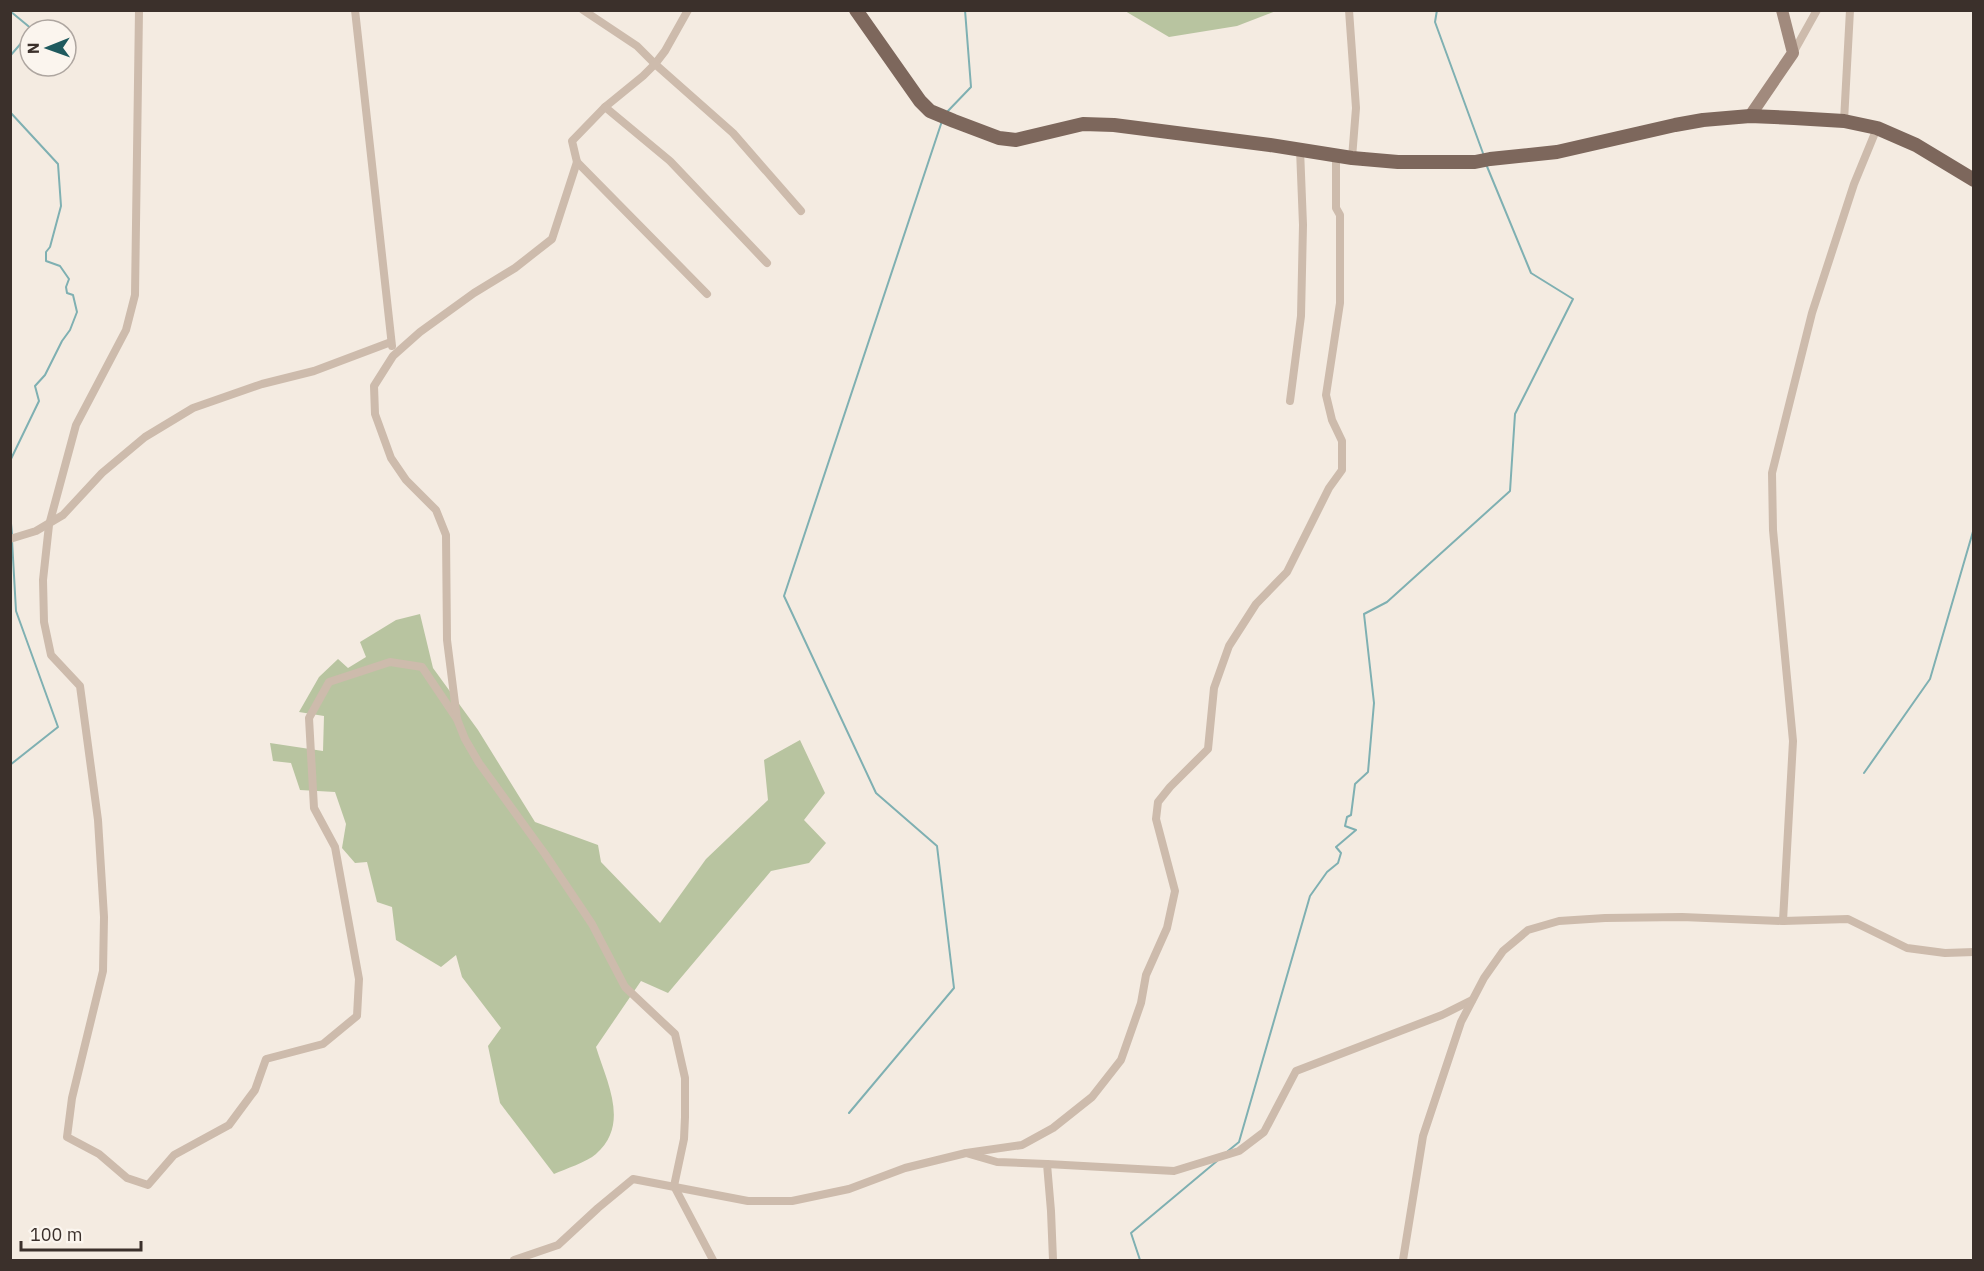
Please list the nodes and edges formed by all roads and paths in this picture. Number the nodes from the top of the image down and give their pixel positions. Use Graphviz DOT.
graph roads {
  1 [pos="139,10"];
  2 [pos="355,10"];
  3 [pos="583,10"];
  4 [pos="688,10"];
  5 [pos="856,10"];
  6 [pos="1349,10"];
  7 [pos="1782,10"];
  8 [pos="1817,10"];
  9 [pos="1850,10"];
  10 [pos="1793,53"];
  11 [pos="655,64"];
  12 [pos="605,107"];
  13 [pos="1750,116"];
  14 [pos="1844,122"];
  15 [pos="1876,128"];
  16 [pos="1300,149"];
  17 [pos="1336,154"];
  18 [pos="1352,158"];
  19 [pos="577,162"];
  20 [pos="1974,180"];
  21 [pos="801,211"];
  22 [pos="767,263"];
  23 [pos="708,294"];
  24 [pos="391,342"];
  25 [pos="393,356"];
  26 [pos="1290,401"];
  27 [pos="49,525"];
  28 [pos="14,538"];
  29 [pos="457,718"];
  30 [pos="1783,921"];
  31 [pos="1974,952"];
  32 [pos="1473,999"];
  33 [pos="966,1153"];
  34 [pos="1047,1164"];
  35 [pos="674,1186"];
  36 [pos="514,1260"];
  37 [pos="713,1260"];
  38 [pos="1053,1260"];
  39 [pos="1403,1260"];
  1 -- 27 [label="street"];
  2 -- 24 [label="street"];
  3 -- 11 [label="street"];
  4 -- 11 [label="street"];
  5 -- 16 [label="main road"];
  6 -- 18 [label="street"];
  7 -- 10 [label="main road"];
  8 -- 10 [label="street"];
  9 -- 14 [label="street"];
  10 -- 13 [label="main road"];
  11 -- 12 [label="street"];
  11 -- 21 [label="street"];
  12 -- 19 [label="street"];
  12 -- 22 [label="street"];
  13 -- 14 [label="main road"];
  13 -- 18 [label="main road"];
  14 -- 15 [label="main road"];
  15 -- 20 [label="main road"];
  15 -- 30 [label="street"];
  16 -- 17 [label="main road"];
  16 -- 26 [label="street"];
  17 -- 18 [label="main road"];
  17 -- 33 [label="street"];
  19 -- 23 [label="street"];
  19 -- 25 [label="street"];
  24 -- 25 [label="street"];
  24 -- 27 [label="street"];
  25 -- 29 [label="street"];
  27 -- 28 [label="street"];
  27 -- 29 [label="street"];
  29 -- 35 [label="street"];
  30 -- 31 [label="street"];
  30 -- 32 [label="street"];
  32 -- 34 [label="street"];
  32 -- 39 [label="street"];
  33 -- 34 [label="street"];
  33 -- 35 [label="street"];
  34 -- 38 [label="street"];
  35 -- 36 [label="street"];
  35 -- 37 [label="street"];
}
